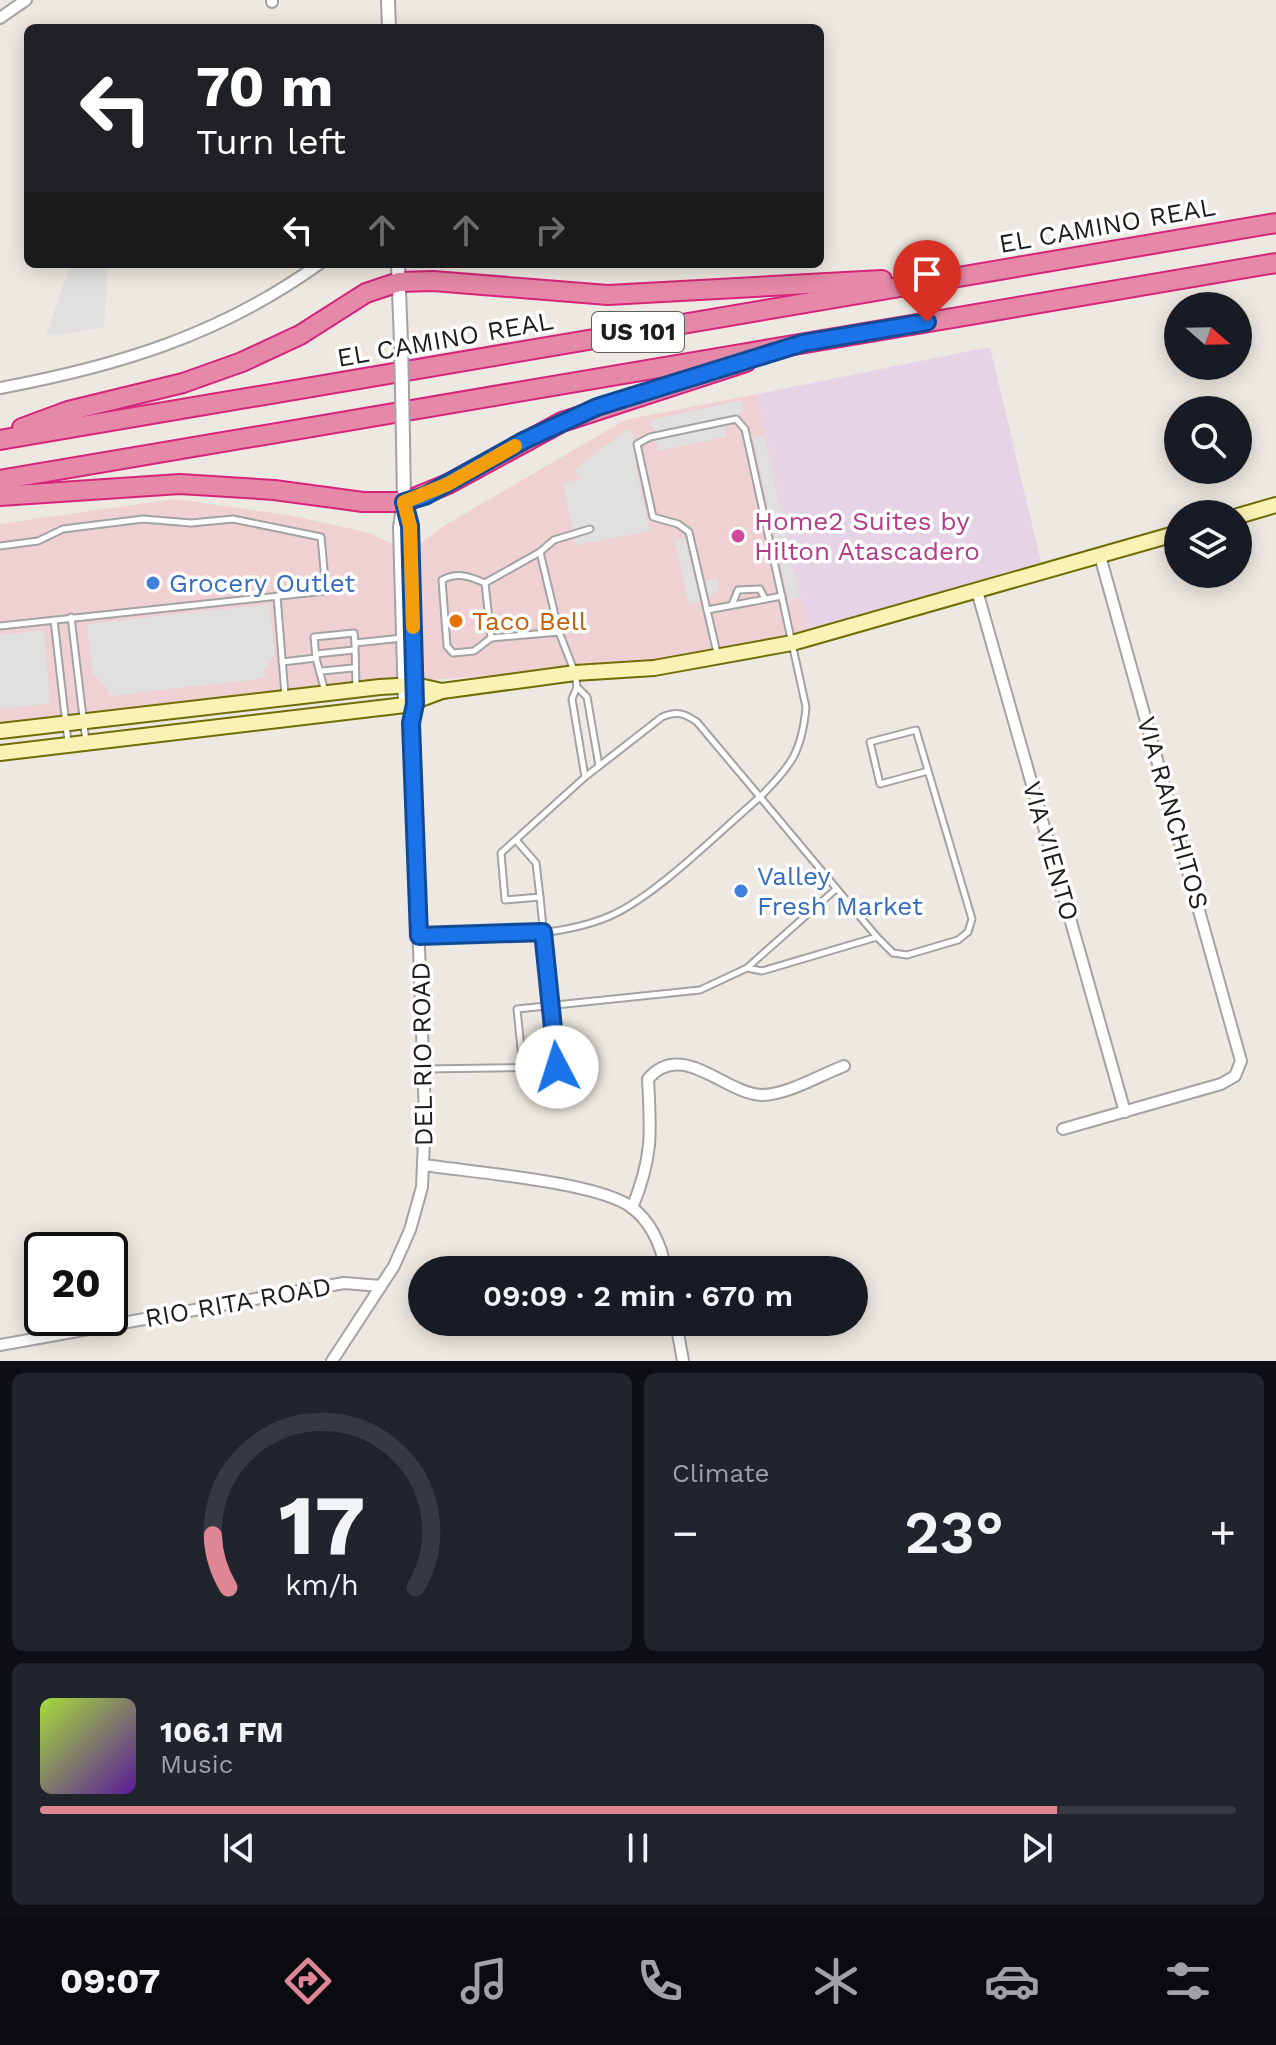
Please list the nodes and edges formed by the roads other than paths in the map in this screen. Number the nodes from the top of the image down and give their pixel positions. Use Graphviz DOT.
graph roads {
  1 [pos="26,0"];
  2 [pos="388,0"];
  3 [pos="0,18"];
  4 [pos="389,24"];
  5 [pos="1276,223"];
  6 [pos="1276,263"];
  7 [pos="313,268"];
  8 [pos="398,273"];
  9 [pos="960,277"];
  10 [pos="803,343"];
  11 [pos="0,388"];
  12 [pos="0,438"];
  13 [pos="0,480"];
  14 [pos="0,496"];
  15 [pos="404,502"];
  16 [pos="1276,505"];
  17 [pos="1252,512"];
  18 [pos="590,529"];
  19 [pos="1164,537"];
  20 [pos="0,546"];
  21 [pos="540,552"];
  22 [pos="1100,556"];
  23 [pos="485,583"];
  24 [pos="977,591"];
  25 [pos="277,596"];
  26 [pos="782,596"];
  27 [pos="765,599"];
  28 [pos="732,605"];
  29 [pos="707,610"];
  30 [pos="71,617"];
  31 [pos="54,620"];
  32 [pos="0,626"];
  33 [pos="559,632"];
  34 [pos="402,638"];
  35 [pos="491,638"];
  36 [pos="792,643"];
  37 [pos="354,647"];
  38 [pos="316,656"];
  39 [pos="718,658"];
  40 [pos="282,662"];
  41 [pos="353,668"];
  42 [pos="322,671"];
  43 [pos="576,680"];
  44 [pos="409,685"];
  45 [pos="356,690"];
  46 [pos="442,691"];
  47 [pos="325,694"];
  48 [pos="285,698"];
  49 [pos="410,705"];
  50 [pos="84,722"];
  51 [pos="66,724"];
  52 [pos="0,731"];
  53 [pos="86,743"];
  54 [pos="68,745"];
  55 [pos="0,753"];
  56 [pos="599,766"];
  57 [pos="928,771"];
  58 [pos="585,777"];
  59 [pos="760,797"];
  60 [pos="516,840"];
  61 [pos="836,889"];
  62 [pos="540,897"];
  63 [pos="543,932"];
  64 [pos="419,936"];
  65 [pos="877,937"];
  66 [pos="747,968"];
  67 [pos="552,1004"];
  68 [pos="844,1066"];
  69 [pos="523,1068"];
  70 [pos="424,1069"];
  71 [pos="1125,1112"];
  72 [pos="1063,1129"];
  73 [pos="424,1165"];
  74 [pos="632,1208"];
  75 [pos="661,1256"];
  76 [pos="381,1286"];
  77 [pos="679,1336"];
  78 [pos="0,1345"];
  79 [pos="332,1361"];
  80 [pos="683,1361"];
  1 -- 3 [label="street"];
  2 -- 4 [label="street"];
  5 -- 9 [label="highway, EL CAMINO REAL / US 101"];
  6 -- 10 [label="highway, US 101"];
  7 -- 11 [label="street"];
  8 -- 9 [label="highway"];
  8 -- 12 [label="highway"];
  8 -- 15 [label="street, DEL RIO ROAD, bridge"];
  9 -- 12 [label="highway, EL CAMINO REAL / US 101"];
  10 -- 13 [label="highway, US 101"];
  10 -- 15 [label="highway"];
  14 -- 15 [label="highway"];
  15 -- 34 [label="street, DEL RIO ROAD"];
  15 -- 44 [label="street, DEL RIO ROAD"];
  16 -- 17 [label="main road"];
  18 -- 21 [label="lane"];
  19 -- 22 [label="main road"];
  20 -- 25 [label="lane"];
  21 -- 23 [label="lane"];
  21 -- 33 [label="lane"];
  22 -- 24 [label="main road"];
  22 -- 71 [label="street, VIA RANCHITOS"];
  23 -- 35 [label="lane"];
  23 -- 35 [label="lane"];
  24 -- 36 [label="main road"];
  24 -- 71 [label="street, VIA VIENTO"];
  25 -- 30 [label="lane"];
  25 -- 40 [label="lane"];
  26 -- 27 [label="lane"];
  26 -- 29 [label="lane"];
  26 -- 36 [label="lane"];
  27 -- 28 [label="lane"];
  27 -- 28 [label="lane"];
  28 -- 29 [label="lane"];
  29 -- 39 [label="lane"];
  30 -- 31 [label="lane"];
  30 -- 50 [label="lane"];
  31 -- 32 [label="lane"];
  31 -- 51 [label="lane"];
  33 -- 35 [label="lane"];
  33 -- 43 [label="lane"];
  34 -- 37 [label="lane"];
  34 -- 44 [label="street, DEL RIO ROAD"];
  36 -- 39 [label="main road"];
  36 -- 59 [label="lane"];
  37 -- 38 [label="lane"];
  37 -- 38 [label="lane"];
  37 -- 41 [label="lane"];
  38 -- 40 [label="lane"];
  38 -- 42 [label="lane"];
  39 -- 43 [label="main road"];
  40 -- 48 [label="lane"];
  41 -- 42 [label="lane"];
  41 -- 45 [label="lane"];
  42 -- 47 [label="lane"];
  43 -- 46 [label="main road"];
  43 -- 56 [label="lane"];
  43 -- 58 [label="lane"];
  44 -- 45 [label="main road"];
  44 -- 46 [label="main road"];
  44 -- 49 [label="street, DEL RIO ROAD"];
  45 -- 47 [label="main road"];
  46 -- 49 [label="main road"];
  47 -- 48 [label="main road"];
  48 -- 50 [label="main road"];
  49 -- 53 [label="main road"];
  49 -- 64 [label="street, DEL RIO ROAD"];
  50 -- 51 [label="main road"];
  50 -- 53 [label="lane"];
  51 -- 52 [label="main road"];
  51 -- 54 [label="lane"];
  53 -- 54 [label="main road"];
  54 -- 55 [label="main road"];
  56 -- 58 [label="lane"];
  56 -- 59 [label="lane"];
  57 -- 57 [label="lane"];
  57 -- 65 [label="lane"];
  58 -- 60 [label="lane"];
  59 -- 61 [label="lane"];
  59 -- 63 [label="lane"];
  60 -- 62 [label="lane"];
  60 -- 62 [label="lane"];
  61 -- 65 [label="lane"];
  61 -- 66 [label="lane"];
  62 -- 63 [label="lane"];
  63 -- 64 [label="lane"];
  63 -- 67 [label="lane"];
  64 -- 70 [label="street, DEL RIO ROAD"];
  65 -- 66 [label="lane"];
  66 -- 67 [label="lane"];
  67 -- 69 [label="lane"];
  67 -- 69 [label="lane"];
  68 -- 74 [label="street"];
  69 -- 70 [label="lane"];
  70 -- 73 [label="street, DEL RIO ROAD"];
  71 -- 72 [label="street"];
  73 -- 74 [label="street"];
  73 -- 76 [label="street, DEL RIO ROAD"];
  74 -- 75 [label="street"];
  76 -- 78 [label="street, RIO RITA ROAD"];
  76 -- 79 [label="street, DEL RIO ROAD"];
  77 -- 80 [label="street"];
}
